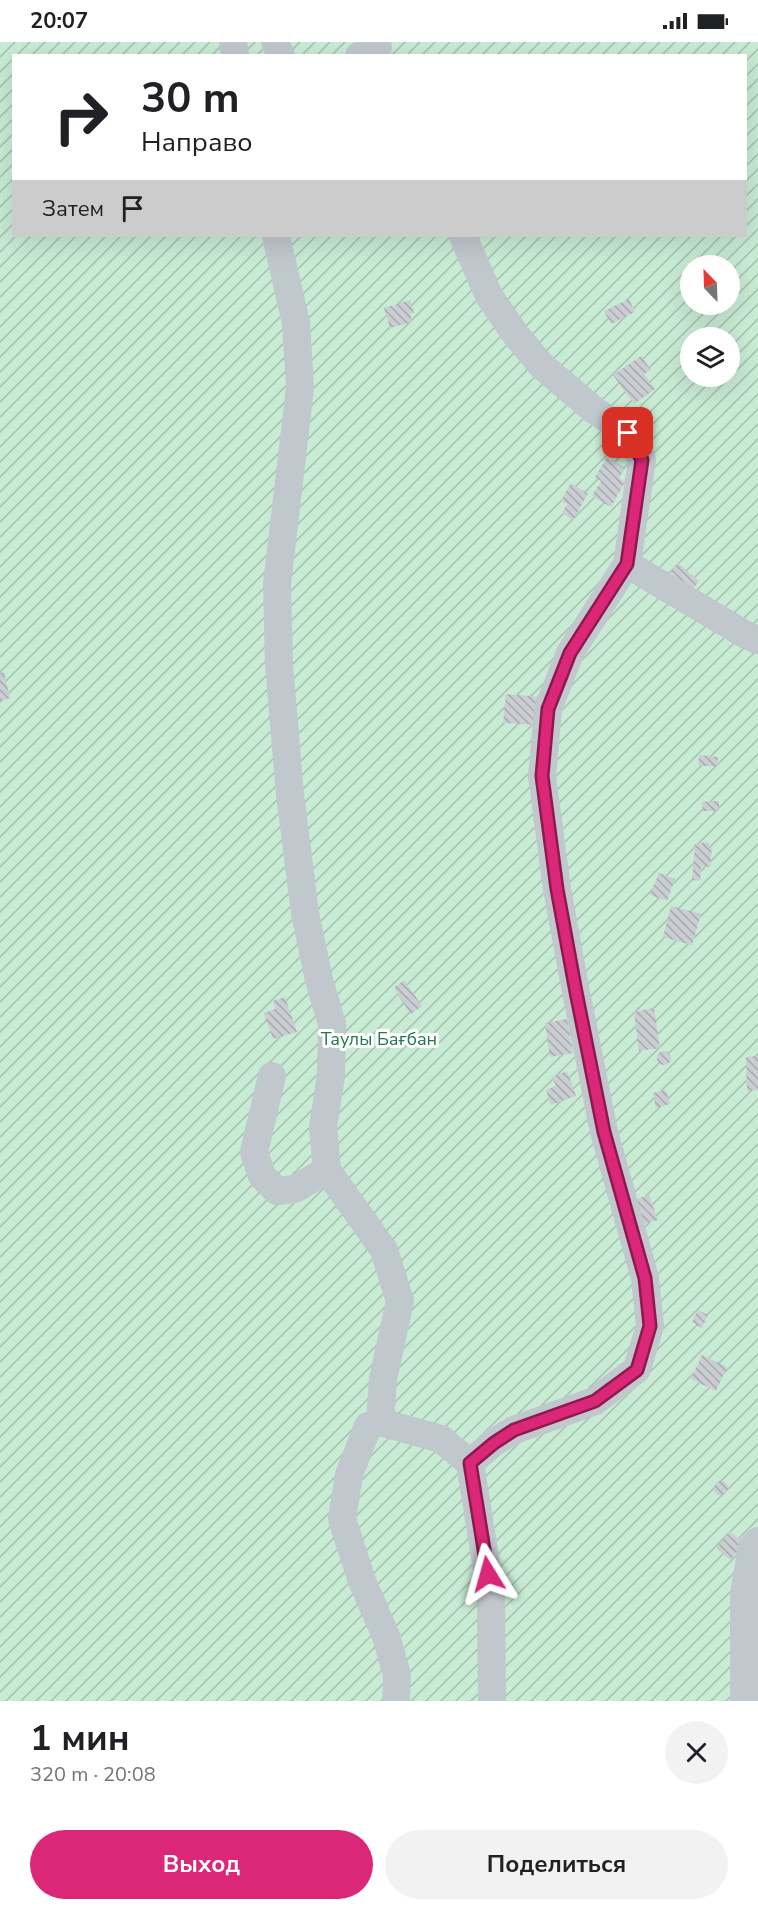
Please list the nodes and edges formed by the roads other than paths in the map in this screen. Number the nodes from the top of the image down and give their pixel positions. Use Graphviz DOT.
graph roads {
  1 [pos="276,237"];
  2 [pos="463,237"];
  3 [pos="627,564"];
  4 [pos="758,640"];
  5 [pos="272,1076"];
  6 [pos="327,1170"];
  7 [pos="380,1422"];
  8 [pos="470,1463"];
  9 [pos="758,1541"];
  10 [pos="396,1701"];
  11 [pos="492,1701"];
  12 [pos="744,1701"];
  1 -- 6 [label="street"];
  2 -- 3 [label="street"];
  3 -- 4 [label="street"];
  3 -- 8 [label="street"];
  5 -- 6 [label="street"];
  6 -- 7 [label="street"];
  7 -- 8 [label="street"];
  7 -- 10 [label="street"];
  8 -- 11 [label="street"];
  9 -- 12 [label="street"];
}
